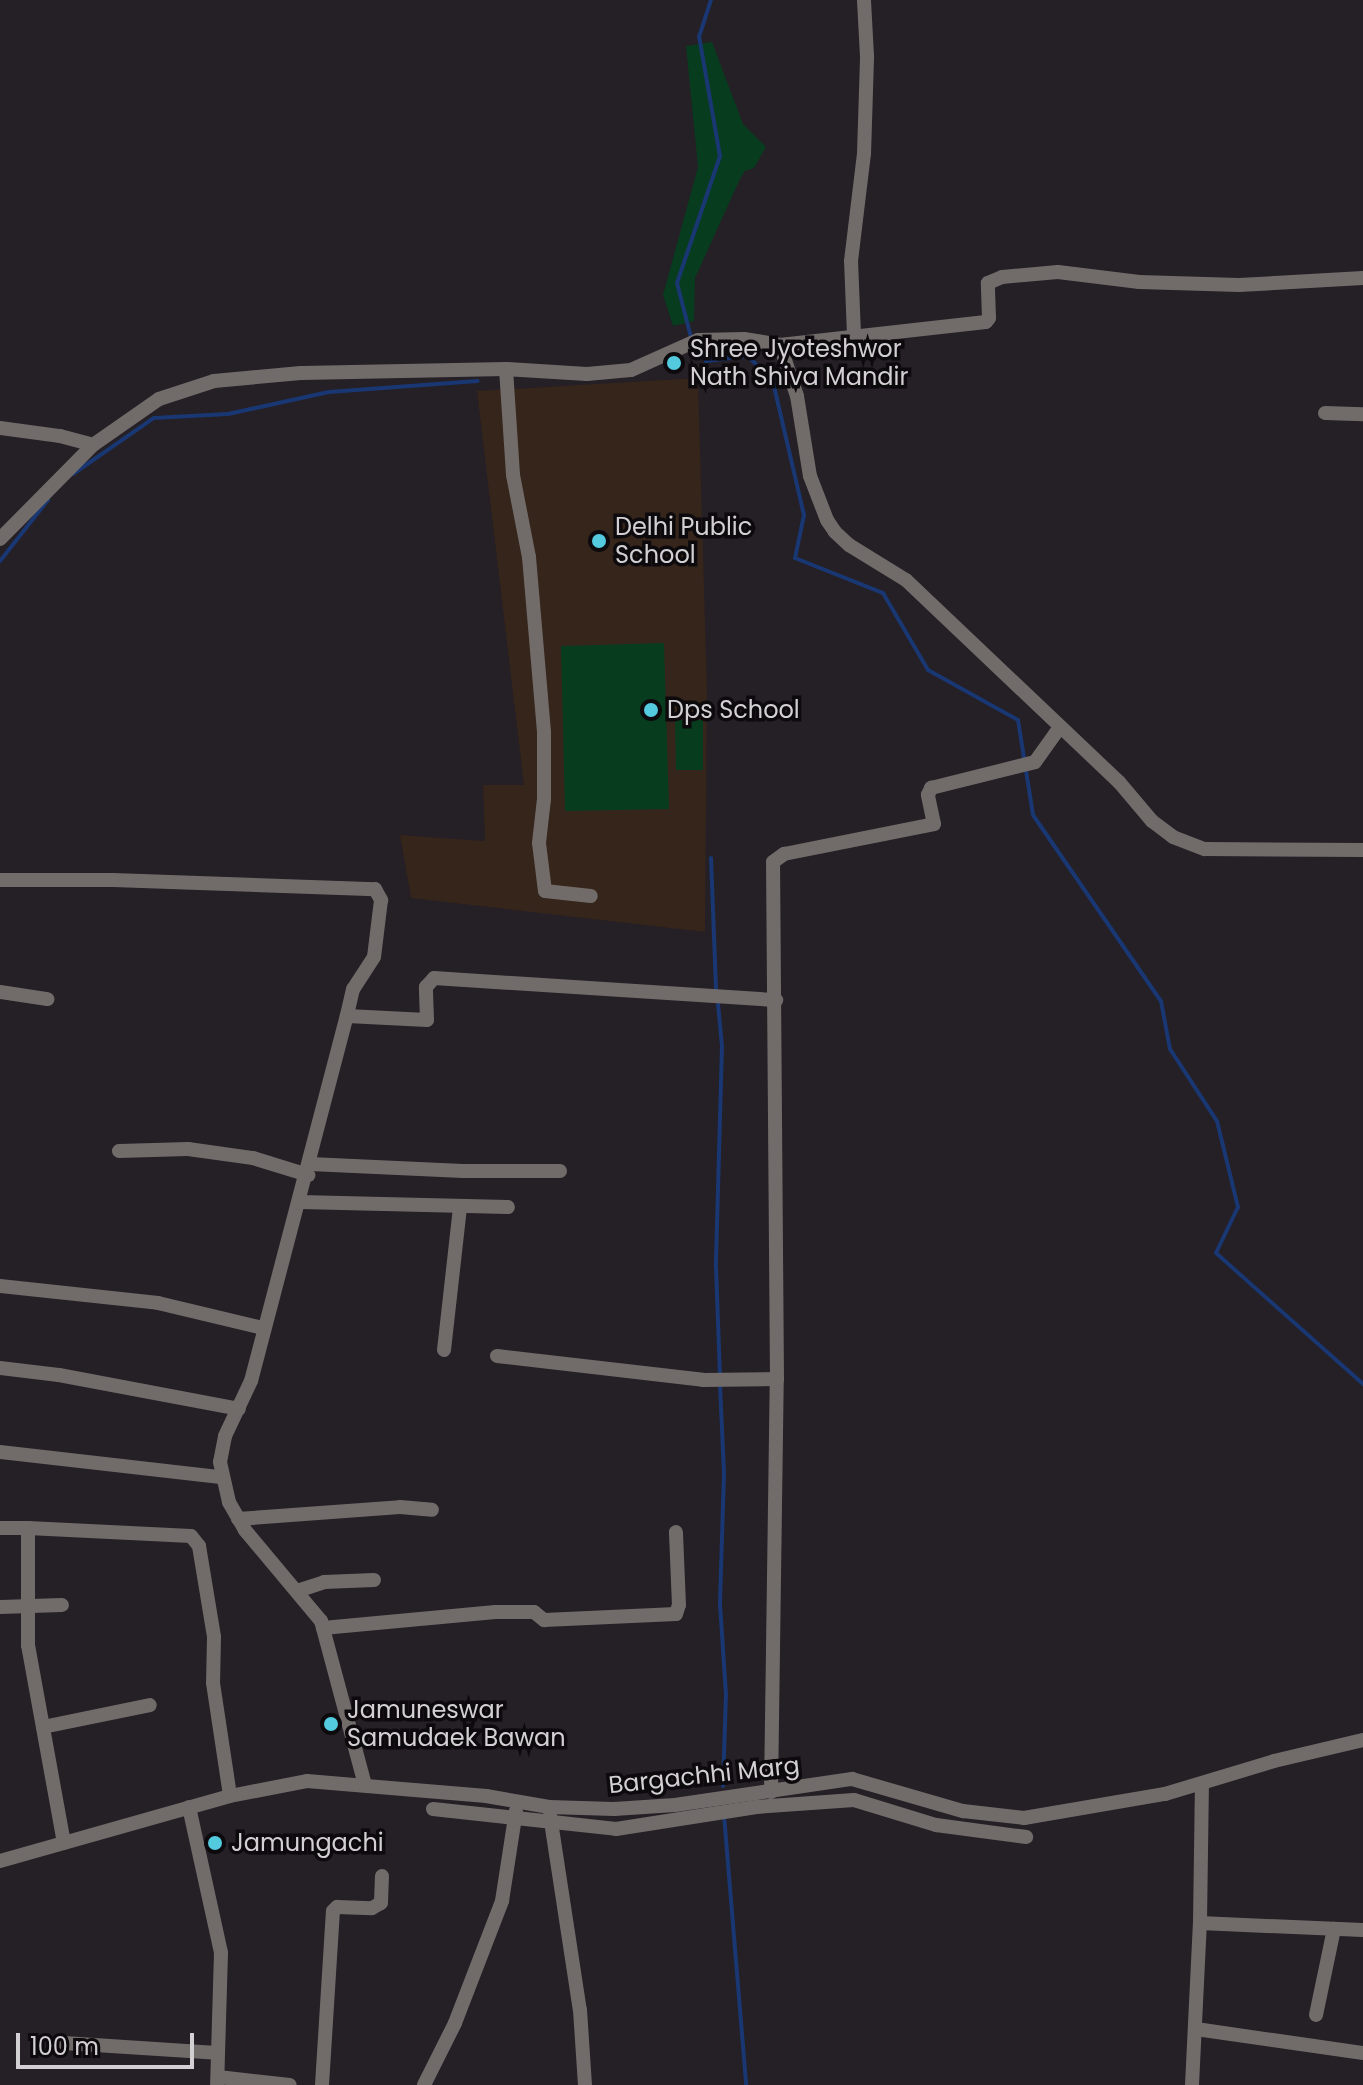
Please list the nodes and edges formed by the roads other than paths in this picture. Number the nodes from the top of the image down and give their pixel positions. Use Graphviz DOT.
graph roads {
  1 [pos="864,0"];
  2 [pos="1363,278"];
  3 [pos="854,335"];
  4 [pos="780,345"];
  5 [pos="506,369"];
  6 [pos="1325,413"];
  7 [pos="1363,414"];
  8 [pos="0,428"];
  9 [pos="93,445"];
  10 [pos="0,539"];
  11 [pos="1060,727"];
  12 [pos="1363,850"];
  13 [pos="0,880"];
  14 [pos="591,896"];
  15 [pos="0,992"];
  16 [pos="47,999"];
  17 [pos="776,1000"];
  18 [pos="347,1016"];
  19 [pos="119,1151"];
  20 [pos="309,1169"];
  21 [pos="560,1171"];
  22 [pos="300,1202"];
  23 [pos="460,1207"];
  24 [pos="508,1207"];
  25 [pos="0,1286"];
  26 [pos="263,1328"];
  27 [pos="444,1350"];
  28 [pos="497,1356"];
  29 [pos="0,1368"];
  30 [pos="777,1379"];
  31 [pos="239,1409"];
  32 [pos="0,1452"];
  33 [pos="221,1477"];
  34 [pos="432,1510"];
  35 [pos="238,1519"];
  36 [pos="0,1528"];
  37 [pos="28,1528"];
  38 [pos="676,1532"];
  39 [pos="374,1580"];
  40 [pos="297,1591"];
  41 [pos="28,1604"];
  42 [pos="62,1605"];
  43 [pos="0,1607"];
  44 [pos="323,1628"];
  45 [pos="150,1705"];
  46 [pos="43,1727"];
  47 [pos="1363,1740"];
  48 [pos="1202,1784"];
  49 [pos="365,1785"];
  50 [pos="771,1792"];
  51 [pos="230,1796"];
  52 [pos="517,1803"];
  53 [pos="189,1807"];
  54 [pos="549,1807"];
  55 [pos="433,1809"];
  56 [pos="515,1821"];
  57 [pos="552,1824"];
  58 [pos="1026,1837"];
  59 [pos="64,1843"];
  60 [pos="0,1861"];
  61 [pos="382,1876"];
  62 [pos="1200,1923"];
  63 [pos="1334,1929"];
  64 [pos="1363,1930"];
  65 [pos="1316,2015"];
  66 [pos="1196,2029"];
  67 [pos="64,2043"];
  68 [pos="217,2053"];
  69 [pos="1363,2053"];
  70 [pos="217,2081"];
  71 [pos="290,2085"];
  72 [pos="322,2085"];
  73 [pos="424,2085"];
  74 [pos="585,2085"];
  75 [pos="1192,2085"];
  1 -- 3 [label="street"];
  2 -- 3 [label="street"];
  3 -- 4 [label="street"];
  4 -- 5 [label="street"];
  4 -- 11 [label="street"];
  5 -- 9 [label="street"];
  5 -- 14 [label="street"];
  6 -- 7 [label="street"];
  8 -- 9 [label="street"];
  9 -- 10 [label="street"];
  11 -- 12 [label="street"];
  11 -- 17 [label="street"];
  13 -- 18 [label="street"];
  15 -- 16 [label="street"];
  17 -- 18 [label="street"];
  17 -- 30 [label="street"];
  18 -- 20 [label="street"];
  19 -- 20 [label="street"];
  20 -- 21 [label="street"];
  20 -- 22 [label="street"];
  22 -- 23 [label="street"];
  22 -- 26 [label="street"];
  23 -- 24 [label="street"];
  23 -- 27 [label="street"];
  25 -- 26 [label="street"];
  26 -- 31 [label="street"];
  28 -- 30 [label="street"];
  29 -- 31 [label="street"];
  30 -- 50 [label="street"];
  31 -- 33 [label="street"];
  32 -- 33 [label="street"];
  33 -- 35 [label="street"];
  34 -- 35 [label="street"];
  35 -- 40 [label="street"];
  36 -- 37 [label="street"];
  37 -- 41 [label="street"];
  37 -- 51 [label="street"];
  38 -- 44 [label="street"];
  39 -- 40 [label="street"];
  40 -- 44 [label="street"];
  41 -- 42 [label="street"];
  41 -- 43 [label="street"];
  41 -- 46 [label="street"];
  44 -- 49 [label="street"];
  45 -- 46 [label="street"];
  46 -- 59 [label="street"];
  47 -- 48 [label="street, Bargachhi Marg"];
  48 -- 50 [label="street, Bargachhi Marg"];
  48 -- 62 [label="street"];
  49 -- 51 [label="street, Bargachhi Marg"];
  49 -- 52 [label="street, Bargachhi Marg"];
  50 -- 54 [label="street, Bargachhi Marg"];
  51 -- 53 [label="street, Bargachhi Marg"];
  52 -- 54 [label="street, Bargachhi Marg"];
  52 -- 56 [label="street"];
  53 -- 59 [label="street, Bargachhi Marg"];
  53 -- 68 [label="street"];
  54 -- 57 [label="street"];
  55 -- 56 [label="street"];
  56 -- 57 [label="street"];
  56 -- 73 [label="street"];
  57 -- 58 [label="street"];
  57 -- 74 [label="street"];
  59 -- 60 [label="street, Bargachhi Marg"];
  61 -- 72 [label="street"];
  62 -- 63 [label="street"];
  62 -- 66 [label="street"];
  63 -- 64 [label="street"];
  63 -- 65 [label="street"];
  66 -- 69 [label="street"];
  66 -- 75 [label="street"];
  67 -- 68 [label="street"];
  68 -- 70 [label="street"];
  70 -- 71 [label="street"];
}
